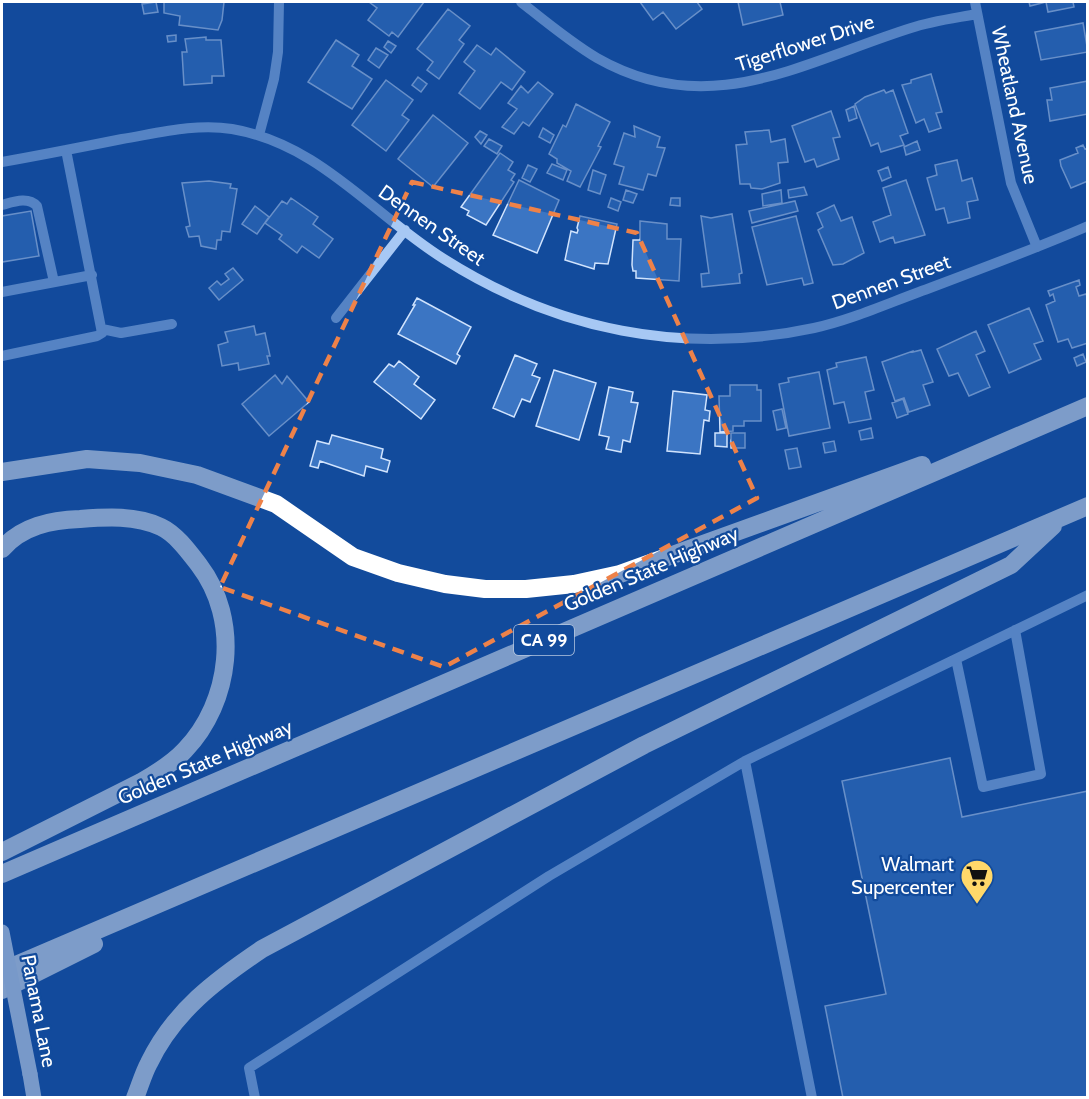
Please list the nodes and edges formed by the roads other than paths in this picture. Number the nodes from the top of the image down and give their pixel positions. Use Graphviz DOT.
graph roads {
  1 [pos="279,2"];
  2 [pos="520,2"];
  3 [pos="975,2"];
  4 [pos="978,14"];
  5 [pos="259,135"];
  6 [pos="66,150"];
  7 [pos="2,162"];
  8 [pos="2,205"];
  9 [pos="1088,226"];
  10 [pos="405,230"];
  11 [pos="1037,247"];
  12 [pos="92,275"];
  13 [pos="54,282"];
  14 [pos="2,292"];
  15 [pos="336,318"];
  16 [pos="172,324"];
  17 [pos="102,329"];
  18 [pos="2,356"];
  19 [pos="1088,405"];
  20 [pos="2,472"];
  21 [pos="1088,506"];
  22 [pos="1062,517"];
  23 [pos="2,549"];
  24 [pos="1088,595"];
  25 [pos="1015,630"];
  26 [pos="956,659"];
  27 [pos="745,760"];
  28 [pos="2,852"];
  29 [pos="246,868"];
  30 [pos="2,874"];
  31 [pos="2,932"];
  32 [pos="2,971"];
  33 [pos="2,990"];
  34 [pos="34,1098"];
  35 [pos="135,1098"];
  36 [pos="255,1098"];
  37 [pos="812,1098"];
  1 -- 5 [label="street"];
  2 -- 4 [label="street, Tigerflower Drive"];
  3 -- 4 [label="street, Wheatland Avenue"];
  4 -- 11 [label="street, Wheatland Avenue"];
  5 -- 6 [label="street, Dennen Street"];
  5 -- 10 [label="street, Dennen Street"];
  6 -- 7 [label="street, Dennen Street"];
  6 -- 12 [label="street"];
  8 -- 13 [label="street"];
  9 -- 11 [label="street, Dennen Street"];
  10 -- 11 [label="street, Dennen Street"];
  10 -- 15 [label="street"];
  12 -- 13 [label="street"];
  12 -- 17 [label="street"];
  13 -- 14 [label="street"];
  16 -- 17 [label="street"];
  17 -- 18 [label="street"];
  19 -- 20 [label="highway"];
  19 -- 30 [label="highway, Golden State Highway / CA 99"];
  21 -- 22 [label="highway"];
  22 -- 29 [label="highway"];
  22 -- 35 [label="highway"];
  23 -- 28 [label="highway"];
  24 -- 25 [label="street"];
  25 -- 26 [label="street"];
  25 -- 26 [label="street"];
  26 -- 27 [label="street"];
  27 -- 36 [label="street"];
  27 -- 37 [label="street"];
  29 -- 32 [label="highway"];
  29 -- 33 [label="highway"];
  31 -- 34 [label="main road, Panama Lane, bridge"];
}
